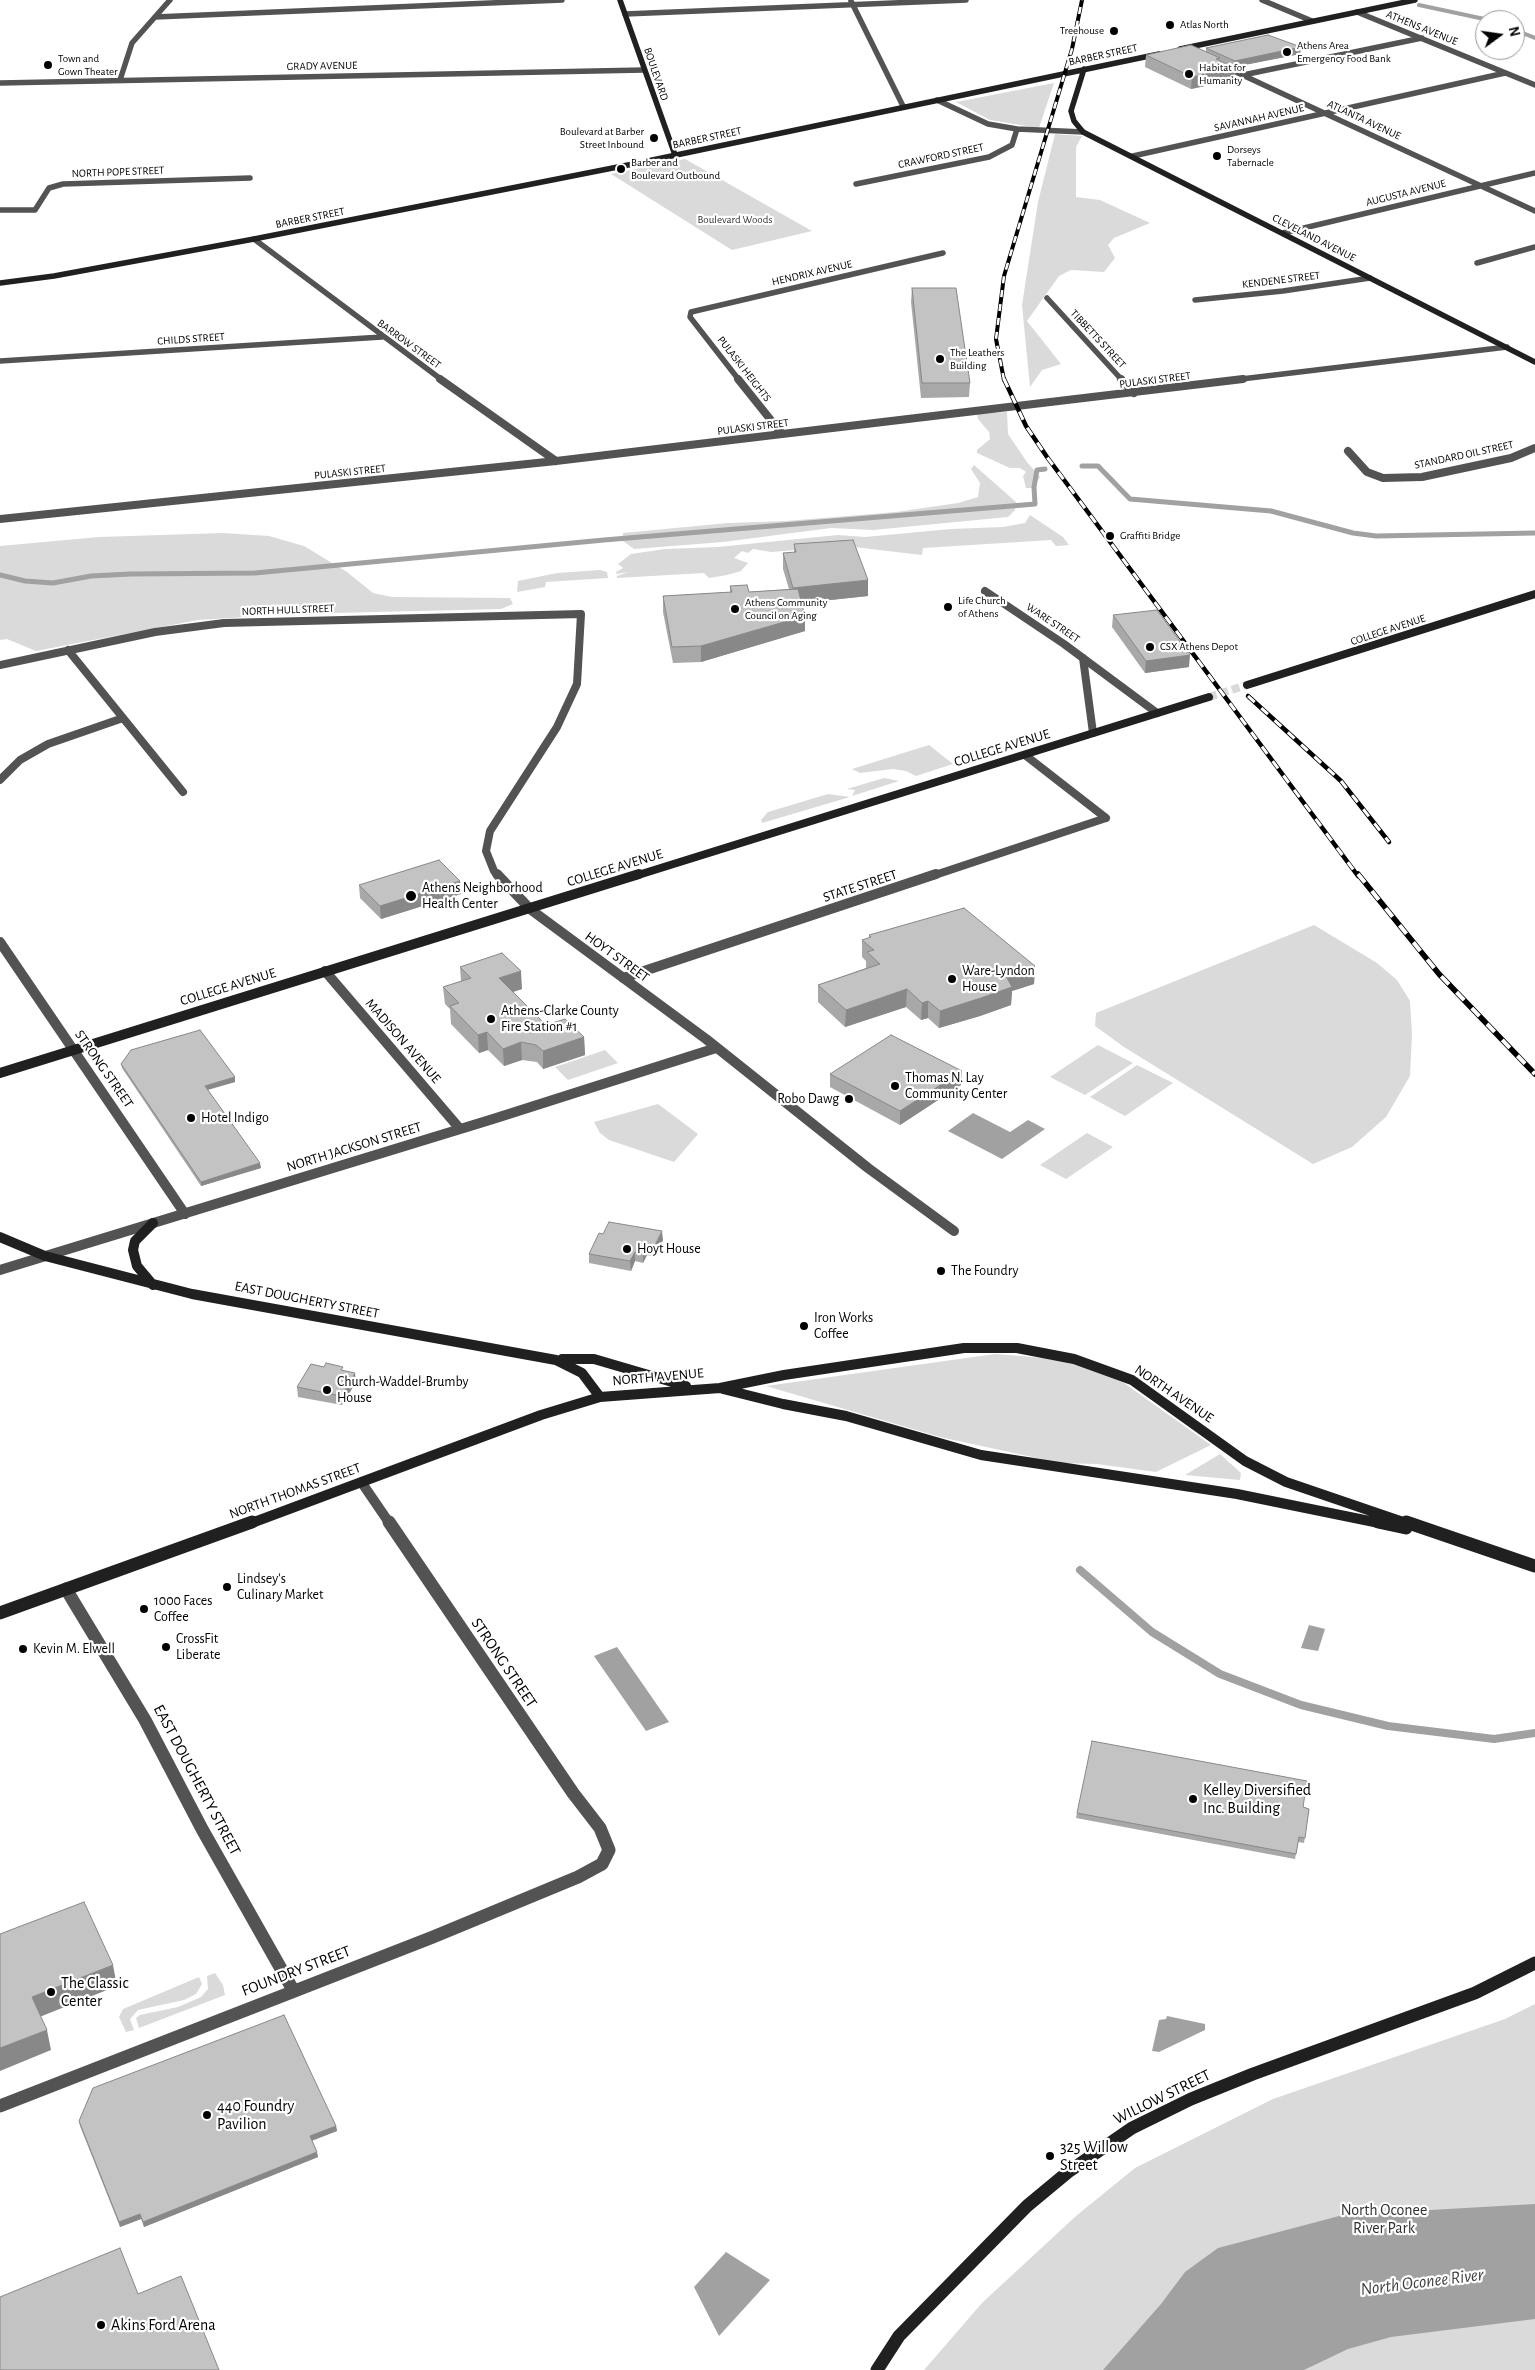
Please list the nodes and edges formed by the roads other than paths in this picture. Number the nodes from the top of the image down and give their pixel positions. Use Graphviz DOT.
graph roads {
  1 [pos="170,0"];
  2 [pos="562,0"];
  3 [pos="620,0"];
  4 [pos="966,0"];
  5 [pos="1262,0"];
  6 [pos="1415,0"];
  7 [pos="852,2"];
  8 [pos="1357,12"];
  9 [pos="625,14"];
  10 [pos="155,17"];
  11 [pos="1312,21"];
  12 [pos="1422,38"];
  13 [pos="1183,48"];
  14 [pos="1171,51"];
  15 [pos="1163,53"];
  16 [pos="1196,55"];
  17 [pos="1212,62"];
  18 [pos="1084,69"];
  19 [pos="644,70"];
  20 [pos="1505,73"];
  21 [pos="1243,75"];
  22 [pos="120,80"];
  23 [pos="0,83"];
  24 [pos="1535,85"];
  25 [pos="937,100"];
  26 [pos="903,106"];
  27 [pos="1326,113"];
  28 [pos="1017,129"];
  29 [pos="1083,132"];
  30 [pos="675,155"];
  31 [pos="1133,156"];
  32 [pos="1535,172"];
  33 [pos="250,178"];
  34 [pos="856,184"];
  35 [pos="1482,186"];
  36 [pos="0,210"];
  37 [pos="1535,211"];
  38 [pos="1283,233"];
  39 [pos="254,239"];
  40 [pos="1535,247"];
  41 [pos="942,254"];
  42 [pos="1477,263"];
  43 [pos="1370,278"];
  44 [pos="0,283"];
  45 [pos="1047,298"];
  46 [pos="1195,300"];
  47 [pos="690,317"];
  48 [pos="382,337"];
  49 [pos="1507,347"];
  50 [pos="0,361"];
  51 [pos="1535,362"];
  52 [pos="1134,392"];
  53 [pos="782,434"];
  54 [pos="1535,448"];
  55 [pos="1348,451"];
  56 [pos="556,461"];
  57 [pos="0,519"];
  58 [pos="985,592"];
  59 [pos="1535,594"];
  60 [pos="581,614"];
  61 [pos="68,650"];
  62 [pos="1083,658"];
  63 [pos="0,666"];
  64 [pos="1247,685"];
  65 [pos="1209,697"];
  66 [pos="1157,713"];
  67 [pos="123,718"];
  68 [pos="1093,733"];
  69 [pos="1025,755"];
  70 [pos="0,780"];
  71 [pos="183,792"];
  72 [pos="530,909"];
  73 [pos="0,942"];
  74 [pos="325,971"];
  75 [pos="623,978"];
  76 [pos="716,1048"];
  77 [pos="73,1050"];
  78 [pos="0,1072"];
  79 [pos="460,1129"];
  80 [pos="185,1214"];
  81 [pos="153,1223"];
  82 [pos="954,1231"];
  83 [pos="0,1237"];
  84 [pos="45,1256"];
  85 [pos="0,1270"];
  86 [pos="152,1285"];
  87 [pos="556,1360"];
  88 [pos="694,1388"];
  89 [pos="720,1388"];
  90 [pos="600,1397"];
  91 [pos="362,1482"];
  92 [pos="1446,1536"];
  93 [pos="1535,1566"];
  94 [pos="66,1589"];
  95 [pos="0,1613"];
  96 [pos="602,1864"];
  97 [pos="1535,1963"];
  98 [pos="293,1990"];
  99 [pos="0,2106"];
  100 [pos="877,2370"];
  1 -- 10 [label="street"];
  2 -- 10 [label="street"];
  3 -- 9 [label="street, BOULEVARD"];
  4 -- 7 [label="street"];
  5 -- 11 [label="street"];
  6 -- 8 [label="street"];
  7 -- 9 [label="street"];
  7 -- 26 [label="street"];
  8 -- 11 [label="street"];
  8 -- 12 [label="street, ATHENS AVENUE"];
  9 -- 19 [label="street, BOULEVARD"];
  10 -- 22 [label="street"];
  11 -- 13 [label="street"];
  12 -- 20 [label="street, ATHENS AVENUE"];
  12 -- 21 [label="street"];
  13 -- 14 [label="street"];
  13 -- 16 [label="street"];
  15 -- 18 [label="street, BARBER STREET"];
  17 -- 21 [label="street, ATLANTA AVENUE"];
  18 -- 25 [label="street, BARBER STREET"];
  18 -- 29 [label="street"];
  19 -- 22 [label="street, GRADY AVENUE"];
  19 -- 30 [label="street, BOULEVARD"];
  20 -- 24 [label="street, ATHENS AVENUE"];
  20 -- 27 [label="street, SAVANNAH AVENUE"];
  21 -- 27 [label="street, ATLANTA AVENUE"];
  22 -- 23 [label="street, GRADY AVENUE"];
  25 -- 26 [label="street, BARBER STREET"];
  25 -- 28 [label="street, CLEVELAND AVENUE"];
  26 -- 30 [label="street, BARBER STREET"];
  27 -- 31 [label="street, SAVANNAH AVENUE"];
  27 -- 35 [label="street, ATLANTA AVENUE"];
  28 -- 29 [label="street, CLEVELAND AVENUE"];
  28 -- 34 [label="street, CRAWFORD STREET"];
  29 -- 31 [label="street, CLEVELAND AVENUE"];
  30 -- 39 [label="street, BARBER STREET"];
  31 -- 38 [label="street, CLEVELAND AVENUE"];
  32 -- 35 [label="street, AUGUSTA AVENUE"];
  33 -- 36 [label="street, NORTH POPE STREET"];
  35 -- 37 [label="street, ATLANTA AVENUE"];
  35 -- 38 [label="street, AUGUSTA AVENUE"];
  38 -- 43 [label="street, CLEVELAND AVENUE"];
  39 -- 44 [label="street, BARBER STREET"];
  39 -- 48 [label="street, BARROW STREET"];
  40 -- 42 [label="street"];
  41 -- 47 [label="street, HENDRIX AVENUE"];
  43 -- 46 [label="street, KENDENE STREET"];
  43 -- 49 [label="street, CLEVELAND AVENUE"];
  45 -- 52 [label="street, TIBBETTS STREET"];
  47 -- 53 [label="street, PULASKI HEIGHTS"];
  48 -- 50 [label="street, CHILDS STREET"];
  48 -- 56 [label="street, BARROW STREET"];
  49 -- 51 [label="street, CLEVELAND AVENUE"];
  49 -- 52 [label="street, PULASKI STREET"];
  52 -- 53 [label="street, PULASKI STREET"];
  53 -- 56 [label="street, PULASKI STREET"];
  54 -- 55 [label="street, STANDARD OIL STREET"];
  56 -- 57 [label="street, PULASKI STREET"];
  58 -- 62 [label="street, WARE STREET"];
  59 -- 64 [label="street, COLLEGE AVENUE"];
  60 -- 61 [label="street, NORTH HULL STREET"];
  60 -- 72 [label="street, HOYT STREET"];
  61 -- 63 [label="street, NORTH HULL STREET"];
  61 -- 67 [label="street"];
  62 -- 66 [label="street, WARE STREET"];
  62 -- 68 [label="street, WARE STREET"];
  65 -- 66 [label="street, COLLEGE AVENUE"];
  66 -- 68 [label="street, COLLEGE AVENUE"];
  67 -- 70 [label="street"];
  67 -- 71 [label="street"];
  68 -- 69 [label="street, COLLEGE AVENUE"];
  69 -- 72 [label="street, COLLEGE AVENUE"];
  69 -- 75 [label="street, STATE STREET"];
  72 -- 74 [label="street, COLLEGE AVENUE"];
  72 -- 75 [label="street, HOYT STREET"];
  73 -- 77 [label="street, STRONG STREET"];
  74 -- 77 [label="street, COLLEGE AVENUE"];
  74 -- 79 [label="street, MADISON AVENUE"];
  75 -- 76 [label="street, HOYT STREET"];
  76 -- 79 [label="street, NORTH JACKSON STREET"];
  76 -- 82 [label="street, HOYT STREET"];
  77 -- 78 [label="street, COLLEGE AVENUE"];
  77 -- 80 [label="street, STRONG STREET"];
  79 -- 80 [label="street, NORTH JACKSON STREET"];
  80 -- 81 [label="street, NORTH JACKSON STREET"];
  81 -- 84 [label="street, NORTH JACKSON STREET"];
  81 -- 86 [label="street"];
  83 -- 84 [label="street, EAST DOUGHERTY STREET"];
  84 -- 85 [label="street, NORTH JACKSON STREET"];
  84 -- 86 [label="street, EAST DOUGHERTY STREET"];
  86 -- 87 [label="street, EAST DOUGHERTY STREET"];
  87 -- 88 [label="street"];
  87 -- 90 [label="street, EAST DOUGHERTY STREET"];
  88 -- 89 [label="street, NORTH AVENUE"];
  88 -- 90 [label="street, NORTH AVENUE"];
  89 -- 92 [label="street, NORTH AVENUE"];
  89 -- 92 [label="street, NORTH AVENUE"];
  90 -- 91 [label="street, NORTH THOMAS STREET"];
  91 -- 94 [label="street, NORTH THOMAS STREET"];
  91 -- 96 [label="street, STRONG STREET"];
  92 -- 93 [label="street, NORTH AVENUE"];
  94 -- 95 [label="street, NORTH THOMAS STREET"];
  94 -- 98 [label="street, EAST DOUGHERTY STREET"];
  96 -- 98 [label="street, FOUNDRY STREET"];
  97 -- 100 [label="street, WILLOW STREET"];
  98 -- 99 [label="street, FOUNDRY STREET"];
}
